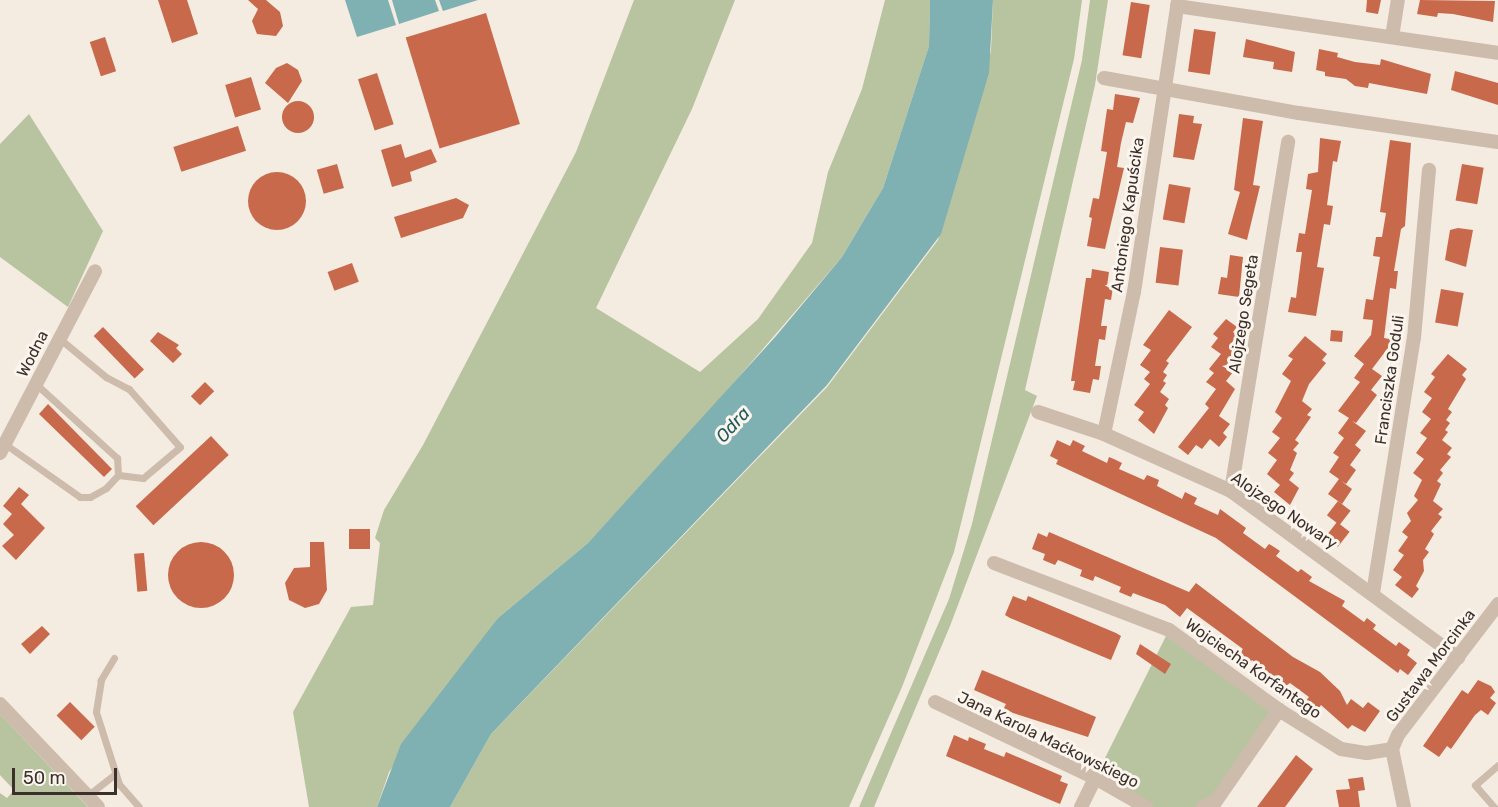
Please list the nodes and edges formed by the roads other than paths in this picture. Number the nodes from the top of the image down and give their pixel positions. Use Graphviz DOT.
graph roads {
  1 [pos="1398,0"];
  2 [pos="1177,3"];
  3 [pos="1392,37"];
  4 [pos="1498,53"];
  5 [pos="1104,78"];
  6 [pos="1162,90"];
  7 [pos="1288,142"];
  8 [pos="1498,142"];
  9 [pos="1429,170"];
  10 [pos="95,271"];
  11 [pos="60,339"];
  12 [pos="36,384"];
  13 [pos="1038,412"];
  14 [pos="1104,434"];
  15 [pos="2,448"];
  16 [pos="117,475"];
  17 [pos="1232,491"];
  18 [pos="994,563"];
  19 [pos="1373,594"];
  20 [pos="1498,604"];
  21 [pos="114,658"];
  22 [pos="1458,658"];
  23 [pos="935,702"];
  24 [pos="0,704"];
  25 [pos="1279,711"];
  26 [pos="1392,749"];
  27 [pos="1498,765"];
  28 [pos="114,774"];
  29 [pos="1095,778"];
  30 [pos="87,796"];
  31 [pos="98,807"];
  32 [pos="139,807"];
  33 [pos="1081,807"];
  34 [pos="1146,807"];
  35 [pos="1203,807"];
  36 [pos="1404,807"];
  37 [pos="1494,807"];
  1 -- 3 [label="street"];
  2 -- 3 [label="street"];
  2 -- 6 [label="street, Antoniego Kapuścika"];
  3 -- 4 [label="street"];
  5 -- 6 [label="street"];
  6 -- 8 [label="street"];
  6 -- 14 [label="street, Antoniego Kapuścika"];
  7 -- 17 [label="street, Alojzego Segeta"];
  9 -- 19 [label="street, Franciszka Goduli"];
  10 -- 11 [label="street, Wodna"];
  11 -- 12 [label="street, Wodna"];
  11 -- 16 [label="lane"];
  12 -- 15 [label="street, Wodna"];
  12 -- 16 [label="lane"];
  13 -- 14 [label="street, Alojzego Nowary"];
  14 -- 17 [label="street, Alojzego Nowary"];
  15 -- 16 [label="lane"];
  17 -- 19 [label="street, Alojzego Nowary"];
  18 -- 25 [label="street, Wojciecha Korfantego"];
  19 -- 22 [label="street, Alojzego Nowary"];
  20 -- 22 [label="street, Gustawa Morcinka"];
  21 -- 28 [label="lane"];
  22 -- 26 [label="street, Gustawa Morcinka"];
  23 -- 29 [label="street, Jana Karola Maćkowskiego"];
  24 -- 30 [label="street"];
  25 -- 26 [label="street, Wojciecha Korfantego"];
  25 -- 35 [label="street"];
  26 -- 36 [label="street"];
  27 -- 37 [label="lane"];
  28 -- 30 [label="lane"];
  28 -- 32 [label="lane"];
  29 -- 33 [label="street"];
  29 -- 34 [label="street, Jana Karola Maćkowskiego"];
  30 -- 31 [label="street"];
}
